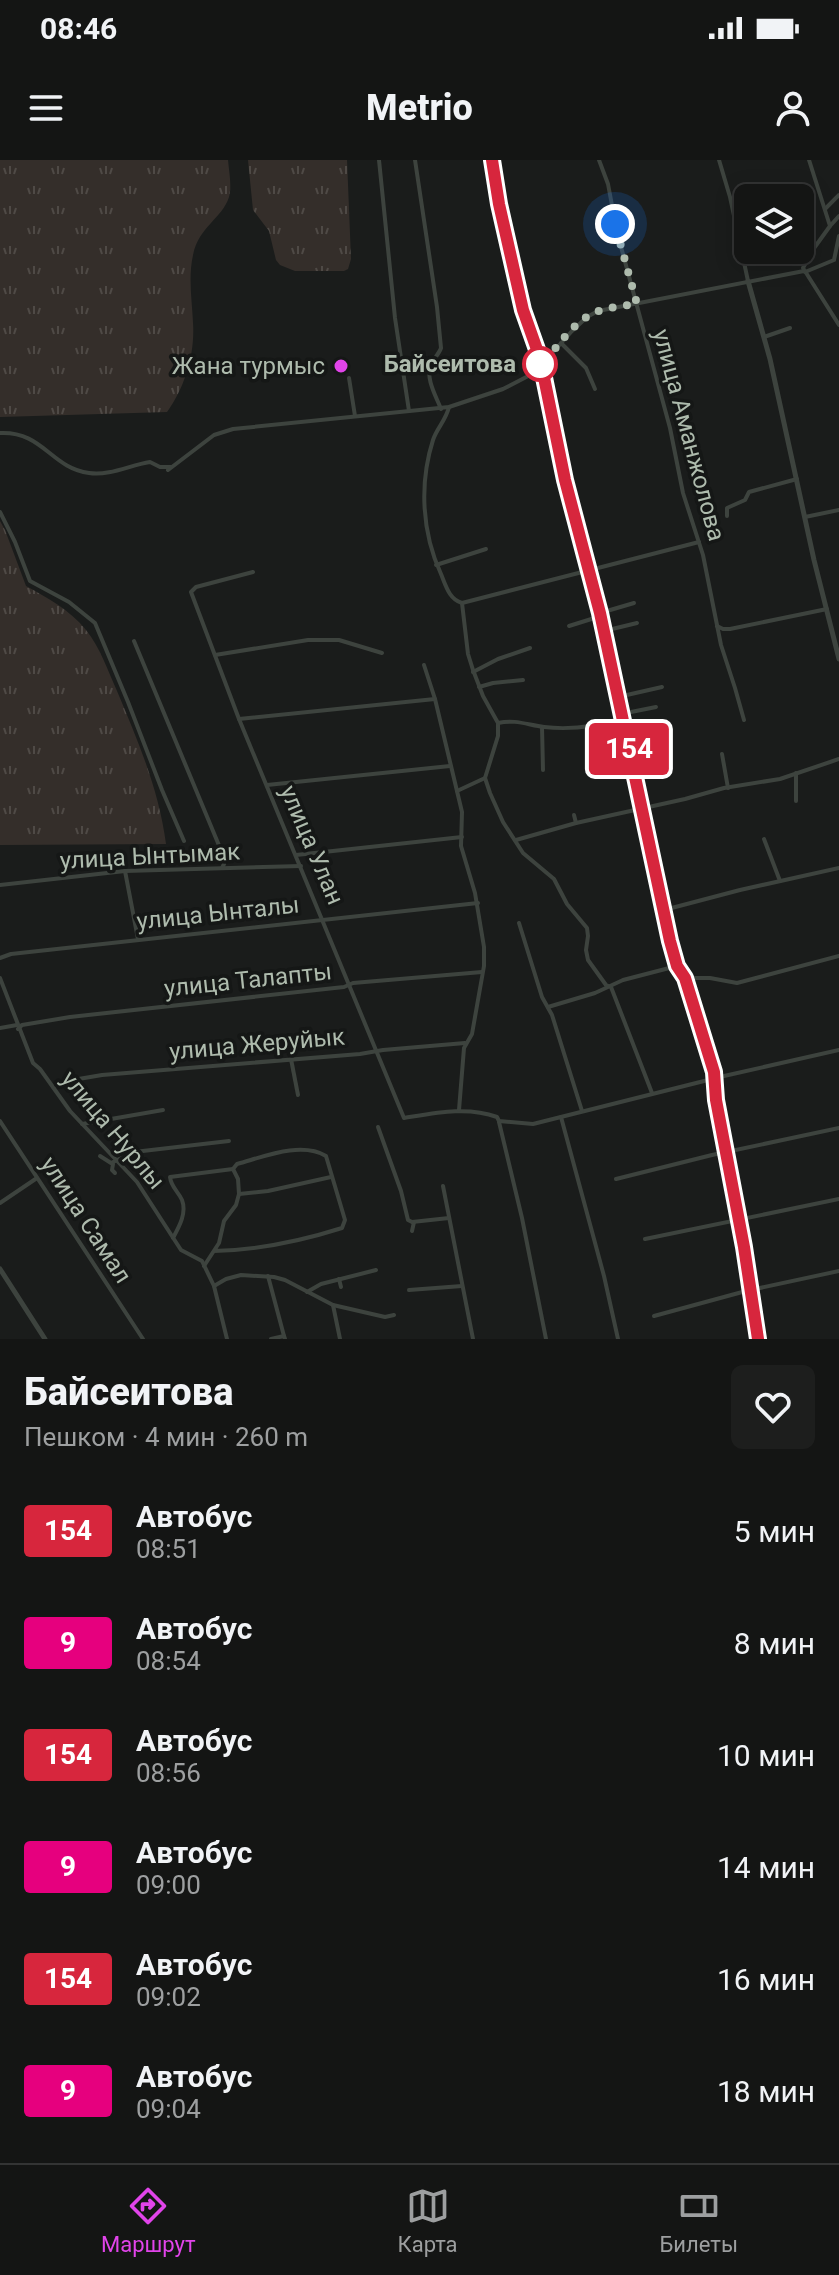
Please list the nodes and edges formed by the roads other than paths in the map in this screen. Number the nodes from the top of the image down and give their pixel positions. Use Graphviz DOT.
graph roads {
  1 [pos="379,160"];
  2 [pos="415,160"];
  3 [pos="492,160"];
  4 [pos="599,160"];
  5 [pos="719,160"];
  6 [pos="809,160"];
  7 [pos="839,195"];
  8 [pos="825,209"];
  9 [pos="839,216"];
  10 [pos="830,226"];
  11 [pos="839,236"];
  12 [pos="805,272"];
  13 [pos="748,281"];
  14 [pos="637,304"];
  15 [pos="839,325"];
  16 [pos="790,328"];
  17 [pos="764,337"];
  18 [pos="561,343"];
  19 [pos="541,368"];
  20 [pos="349,378"];
  21 [pos="595,389"];
  22 [pos="449,407"];
  23 [pos="441,409"];
  24 [pos="409,411"];
  25 [pos="355,416"];
  26 [pos="0,433"];
  27 [pos="797,479"];
  28 [pos="839,510"];
  29 [pos="0,512"];
  30 [pos="727,516"];
  31 [pos="805,517"];
  32 [pos="699,542"];
  33 [pos="486,549"];
  34 [pos="436,565"];
  35 [pos="588,570"];
  36 [pos="253,572"];
  37 [pos="462,603"];
  38 [pos="634,603"];
  39 [pos="827,609"];
  40 [pos="600,615"];
  41 [pos="637,623"];
  42 [pos="569,626"];
  43 [pos="717,626"];
  44 [pos="604,631"];
  45 [pos="134,641"];
  46 [pos="530,648"];
  47 [pos="382,653"];
  48 [pos="215,655"];
  49 [pos="839,659"];
  50 [pos="424,665"];
  51 [pos="473,672"];
  52 [pos="523,680"];
  53 [pos="479,687"];
  54 [pos="662,687"];
  55 [pos="618,697"];
  56 [pos="435,699"];
  57 [pos="656,707"];
  58 [pos="621,716"];
  59 [pos="239,719"];
  60 [pos="744,720"];
  61 [pos="498,723"];
  62 [pos="542,727"];
  63 [pos="670,731"];
  64 [pos="628,746"];
  65 [pos="722,754"];
  66 [pos="839,759"];
  67 [pos="450,766"];
  68 [pos="543,770"];
  69 [pos="796,773"];
  70 [pos="485,778"];
  71 [pos="267,785"];
  72 [pos="728,788"];
  73 [pos="457,791"];
  74 [pos="796,801"];
  75 [pos="641,808"];
  76 [pos="574,815"];
  77 [pos="576,823"];
  78 [pos="462,837"];
  79 [pos="764,839"];
  80 [pos="516,840"];
  81 [pos="184,841"];
  82 [pos="296,855"];
  83 [pos="301,866"];
  84 [pos="222,868"];
  85 [pos="839,868"];
  86 [pos="125,871"];
  87 [pos="780,881"];
  88 [pos="0,885"];
  89 [pos="478,903"];
  90 [pos="664,910"];
  91 [pos="323,920"];
  92 [pos="519,923"];
  93 [pos="138,939"];
  94 [pos="4,956"];
  95 [pos="839,956"];
  96 [pos="677,966"];
  97 [pos="482,972"];
  98 [pos="0,978"];
  99 [pos="685,978"];
  100 [pos="350,986"];
  101 [pos="611,987"];
  102 [pos="548,1007"];
  103 [pos="17,1027"];
  104 [pos="0,1028"];
  105 [pos="465,1043"];
  106 [pos="839,1050"];
  107 [pos="377,1051"];
  108 [pos="291,1059"];
  109 [pos="715,1079"];
  110 [pos="53,1087"];
  111 [pos="652,1093"];
  112 [pos="298,1095"];
  113 [pos="163,1110"];
  114 [pos="459,1110"];
  115 [pos="582,1111"];
  116 [pos="561,1117"];
  117 [pos="0,1121"];
  118 [pos="499,1121"];
  119 [pos="82,1124"];
  120 [pos="378,1127"];
  121 [pos="839,1128"];
  122 [pos="229,1141"];
  123 [pos="727,1152"];
  124 [pos="100,1156"];
  125 [pos="117,1161"];
  126 [pos="233,1169"];
  127 [pos="115,1173"];
  128 [pos="332,1177"];
  129 [pos="37,1178"];
  130 [pos="616,1179"];
  131 [pos="443,1186"];
  132 [pos="239,1194"];
  133 [pos="839,1199"];
  134 [pos="0,1203"];
  135 [pos="449,1218"];
  136 [pos="739,1221"];
  137 [pos="414,1222"];
  138 [pos="412,1231"];
  139 [pos="173,1238"];
  140 [pos="645,1239"];
  141 [pos="214,1251"];
  142 [pos="204,1266"];
  143 [pos="0,1269"];
  144 [pos="376,1270"];
  145 [pos="839,1271"];
  146 [pos="267,1276"];
  147 [pos="339,1279"];
  148 [pos="214,1286"];
  149 [pos="463,1286"];
  150 [pos="341,1287"];
  151 [pos="409,1290"];
  152 [pos="750,1290"];
  153 [pos="307,1292"];
  154 [pos="333,1305"];
  155 [pos="394,1315"];
  156 [pos="654,1316"];
  157 [pos="285,1337"];
  158 [pos="45,1339"];
  159 [pos="143,1339"];
  160 [pos="227,1339"];
  161 [pos="271,1339"];
  162 [pos="340,1339"];
  163 [pos="473,1339"];
  164 [pos="546,1339"];
  165 [pos="618,1339"];
  166 [pos="758,1339"];
  1 -- 24 [label="street"];
  2 -- 23 [label="street"];
  3 -- 19 [label="street"];
  4 -- 14 [label="street, улица Аманжолова"];
  5 -- 13 [label="street"];
  6 -- 8 [label="street"];
  7 -- 8 [label="street"];
  8 -- 10 [label="street"];
  9 -- 10 [label="street"];
  10 -- 12 [label="street"];
  11 -- 12 [label="street"];
  12 -- 13 [label="street"];
  12 -- 15 [label="street"];
  13 -- 14 [label="street"];
  13 -- 17 [label="street"];
  14 -- 18 [label="street"];
  14 -- 32 [label="street, улица Аманжолова"];
  16 -- 17 [label="street"];
  17 -- 27 [label="street"];
  18 -- 19 [label="street"];
  18 -- 21 [label="street"];
  19 -- 22 [label="street"];
  19 -- 35 [label="street"];
  20 -- 25 [label="street"];
  22 -- 23 [label="street"];
  22 -- 34 [label="street"];
  23 -- 24 [label="street"];
  24 -- 25 [label="street"];
  25 -- 26 [label="street"];
  27 -- 30 [label="street"];
  27 -- 31 [label="street"];
  28 -- 31 [label="street"];
  29 -- 81 [label="street"];
  31 -- 39 [label="street"];
  32 -- 35 [label="street"];
  32 -- 43 [label="street, улица Аманжолова"];
  33 -- 34 [label="street"];
  34 -- 37 [label="street"];
  35 -- 37 [label="street"];
  35 -- 40 [label="street"];
  36 -- 48 [label="street, улица Улан"];
  37 -- 51 [label="street"];
  38 -- 40 [label="street"];
  39 -- 43 [label="street"];
  39 -- 49 [label="street"];
  40 -- 42 [label="street"];
  40 -- 44 [label="street"];
  41 -- 44 [label="street"];
  43 -- 60 [label="street, улица Аманжолова"];
  44 -- 55 [label="street"];
  45 -- 84 [label="street"];
  46 -- 51 [label="street"];
  47 -- 48 [label="street"];
  48 -- 59 [label="street, улица Улан"];
  50 -- 56 [label="street"];
  51 -- 53 [label="street"];
  52 -- 53 [label="street"];
  53 -- 61 [label="street"];
  54 -- 55 [label="street"];
  55 -- 58 [label="street"];
  56 -- 59 [label="street"];
  56 -- 67 [label="street"];
  57 -- 58 [label="street"];
  58 -- 62 [label="street"];
  58 -- 64 [label="street"];
  59 -- 71 [label="street, улица Улан"];
  61 -- 62 [label="street"];
  61 -- 70 [label="street"];
  62 -- 68 [label="street"];
  63 -- 64 [label="street"];
  64 -- 75 [label="street"];
  65 -- 72 [label="street"];
  66 -- 69 [label="street"];
  67 -- 71 [label="street"];
  67 -- 73 [label="street"];
  69 -- 72 [label="street"];
  69 -- 74 [label="street"];
  70 -- 73 [label="street"];
  70 -- 80 [label="street"];
  71 -- 82 [label="street, улица Улан"];
  72 -- 75 [label="street"];
  73 -- 78 [label="street"];
  75 -- 77 [label="street"];
  75 -- 90 [label="street"];
  76 -- 77 [label="street"];
  77 -- 80 [label="street"];
  78 -- 82 [label="street"];
  78 -- 89 [label="street"];
  79 -- 87 [label="street"];
  80 -- 101 [label="street"];
  82 -- 83 [label="street, улица Улан"];
  83 -- 84 [label="street, улица Ынтымак"];
  83 -- 91 [label="street, улица Улан"];
  84 -- 86 [label="street, улица Ынтымак"];
  85 -- 87 [label="street"];
  86 -- 88 [label="street, улица Ынтымак"];
  86 -- 93 [label="street"];
  87 -- 90 [label="street"];
  89 -- 91 [label="street, улица Ынталы"];
  89 -- 97 [label="street"];
  90 -- 96 [label="street"];
  91 -- 93 [label="street, улица Ынталы"];
  91 -- 100 [label="street, улица Улан"];
  92 -- 102 [label="street"];
  93 -- 94 [label="street, улица Ынталы"];
  95 -- 99 [label="street"];
  96 -- 99 [label="street"];
  96 -- 101 [label="street"];
  97 -- 100 [label="street, улица Талапты"];
  97 -- 105 [label="street"];
  98 -- 103 [label="street, улица Нурлы"];
  99 -- 109 [label="street"];
  100 -- 103 [label="street, улица Талапты"];
  100 -- 107 [label="street, улица Улан"];
  101 -- 102 [label="street"];
  101 -- 111 [label="street"];
  102 -- 115 [label="street"];
  103 -- 104 [label="street, улица Талапты"];
  103 -- 110 [label="street, улица Нурлы"];
  105 -- 107 [label="street, улица Жеруйык"];
  105 -- 114 [label="street"];
  106 -- 109 [label="street"];
  107 -- 108 [label="street, улица Жеруйык"];
  107 -- 114 [label="street, улица Улан"];
  108 -- 110 [label="street, улица Жеруйык"];
  108 -- 112 [label="street"];
  109 -- 111 [label="street"];
  109 -- 123 [label="street"];
  110 -- 119 [label="street, улица Нурлы"];
  111 -- 115 [label="street"];
  113 -- 119 [label="street"];
  114 -- 118 [label="street"];
  115 -- 116 [label="street"];
  116 -- 118 [label="street"];
  116 -- 165 [label="street"];
  117 -- 129 [label="street, улица Самал"];
  118 -- 164 [label="street"];
  119 -- 125 [label="street, улица Нурлы"];
  120 -- 137 [label="street"];
  121 -- 123 [label="street"];
  122 -- 125 [label="street"];
  123 -- 130 [label="street"];
  123 -- 136 [label="street"];
  124 -- 125 [label="street"];
  125 -- 127 [label="street"];
  125 -- 139 [label="street, улица Нурлы"];
  126 -- 128 [label="street"];
  126 -- 132 [label="street"];
  126 -- 139 [label="street"];
  128 -- 132 [label="street"];
  128 -- 141 [label="street"];
  129 -- 134 [label="street"];
  129 -- 159 [label="street, улица Самал"];
  131 -- 135 [label="street"];
  132 -- 141 [label="street"];
  133 -- 136 [label="street"];
  135 -- 137 [label="street"];
  135 -- 149 [label="street"];
  136 -- 140 [label="street"];
  136 -- 152 [label="street"];
  137 -- 138 [label="street"];
  139 -- 142 [label="street, улица Нурлы"];
  141 -- 142 [label="street"];
  142 -- 148 [label="street, улица Нурлы"];
  143 -- 158 [label="street"];
  144 -- 147 [label="street"];
  145 -- 152 [label="street"];
  146 -- 148 [label="street"];
  146 -- 153 [label="street"];
  146 -- 157 [label="street"];
  147 -- 150 [label="street"];
  147 -- 153 [label="street"];
  148 -- 160 [label="street, улица Нурлы"];
  149 -- 151 [label="street"];
  149 -- 163 [label="street"];
  152 -- 156 [label="street"];
  152 -- 166 [label="street"];
  153 -- 154 [label="street"];
  154 -- 155 [label="street"];
  154 -- 162 [label="street"];
  157 -- 161 [label="street"];
}
